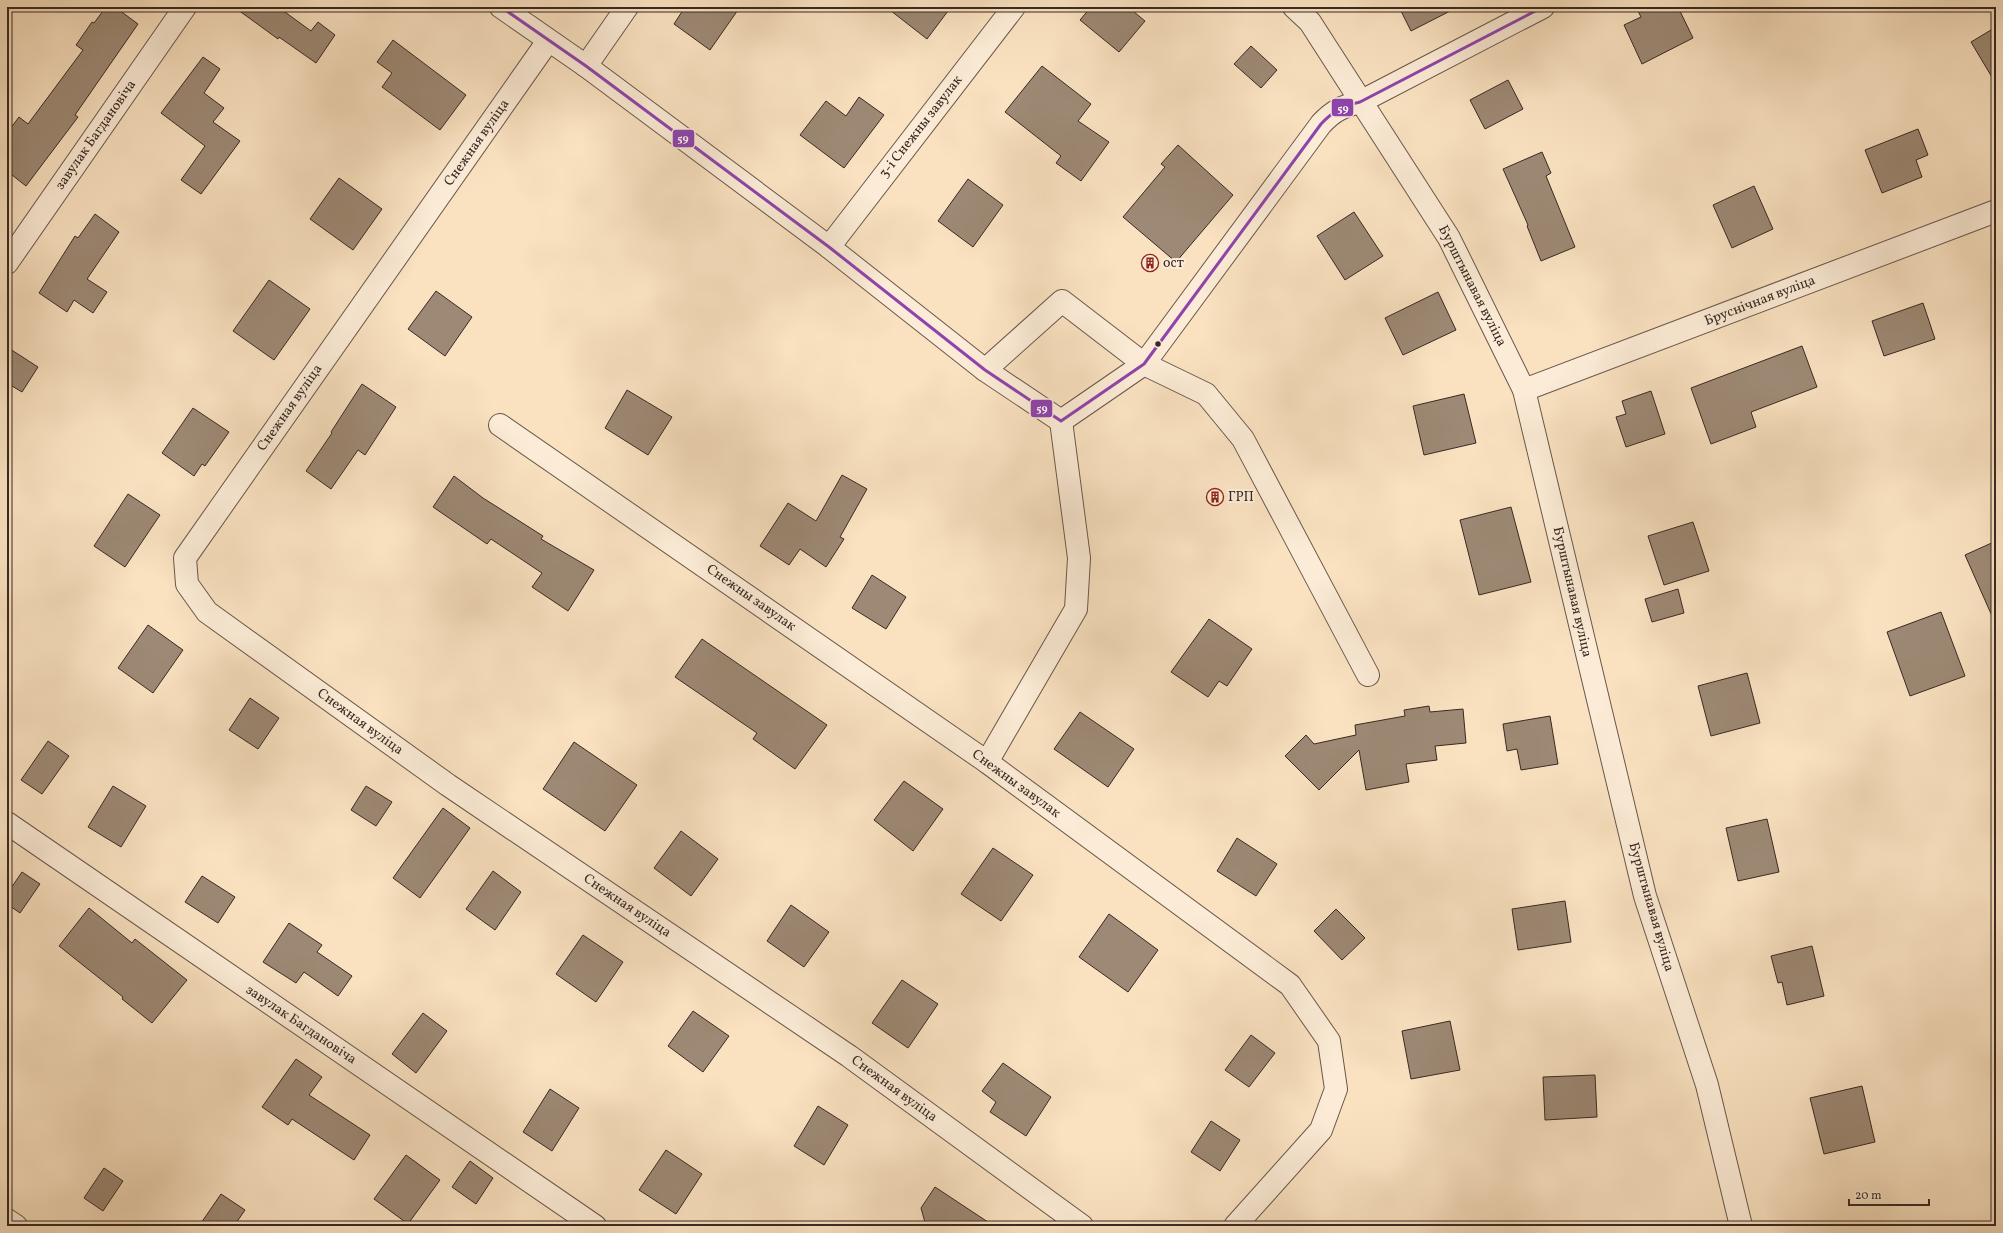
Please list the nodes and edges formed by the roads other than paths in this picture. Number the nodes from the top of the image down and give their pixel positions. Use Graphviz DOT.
graph roads {
  1 [pos="185,7"];
  2 [pos="501,7"];
  3 [pos="627,7"];
  4 [pos="1014,7"];
  5 [pos="1294,7"];
  6 [pos="1543,7"];
  7 [pos="548,41"];
  8 [pos="586,66"];
  9 [pos="1360,102"];
  10 [pos="1996,211"];
  11 [pos="829,247"];
  12 [pos="7,263"];
  13 [pos="1144,364"];
  14 [pos="985,370"];
  15 [pos="1524,390"];
  16 [pos="1061,421"];
  17 [pos="500,425"];
  18 [pos="1368,675"];
  19 [pos="987,762"];
  20 [pos="7,823"];
  21 [pos="7,1220"];
  22 [pos="16,1226"];
  23 [pos="595,1226"];
  24 [pos="1082,1226"];
  25 [pos="1235,1226"];
  26 [pos="1741,1226"];
  1 -- 12 [label="street, завулак Багдановіча"];
  2 -- 7 [label="street"];
  3 -- 8 [label="street"];
  4 -- 11 [label="street, 3-і Снежны завулак"];
  5 -- 9 [label="street, Бурштынавая вуліца"];
  6 -- 9 [label="street"];
  7 -- 8 [label="street"];
  7 -- 24 [label="street, Снежная вуліца"];
  8 -- 11 [label="street"];
  9 -- 13 [label="street"];
  9 -- 15 [label="street, Бурштынавая вуліца"];
  10 -- 15 [label="street, Бруснічная вуліца"];
  11 -- 14 [label="street"];
  13 -- 14 [label="street"];
  13 -- 16 [label="street"];
  13 -- 18 [label="street"];
  14 -- 16 [label="street"];
  15 -- 26 [label="street, Бурштынавая вуліца"];
  16 -- 19 [label="street"];
  17 -- 19 [label="street, Снежны завулак"];
  19 -- 25 [label="street, Снежны завулак"];
  20 -- 23 [label="street, завулак Багдановіча"];
  21 -- 22 [label="street"];
}
